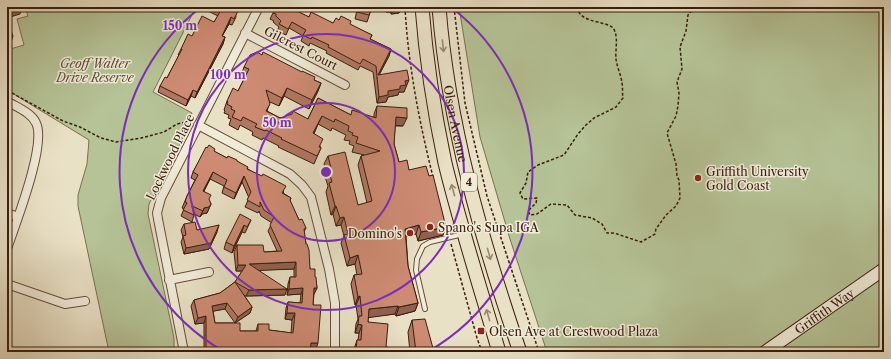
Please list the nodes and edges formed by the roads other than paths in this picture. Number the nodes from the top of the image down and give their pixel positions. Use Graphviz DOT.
graph roads {
  1 [pos="258,7"];
  2 [pos="422,7"];
  3 [pos="439,7"];
  4 [pos="245,33"];
  5 [pos="345,84"];
  6 [pos="7,101"];
  7 [pos="198,125"];
  8 [pos="7,213"];
  9 [pos="18,217"];
  10 [pos="465,234"];
  11 [pos="7,250"];
  12 [pos="884,269"];
  13 [pos="209,272"];
  14 [pos="169,280"];
  15 [pos="7,284"];
  16 [pos="85,301"];
  17 [pos="425,309"];
  18 [pos="184,352"];
  19 [pos="335,352"];
  20 [pos="499,352"];
  21 [pos="520,352"];
  22 [pos="764,352"];
  1 -- 4 [label="street, Lockwood Place"];
  10 -- 2 [label="main road, Olsen Avenue / 4, one-way"];
  3 -- 21 [label="main road, Olsen Avenue / 4, one-way"];
  4 -- 5 [label="street, Gilcrest Court"];
  4 -- 7 [label="street, Lockwood Place"];
  6 -- 9 [label="street"];
  7 -- 14 [label="street, Lockwood Place"];
  7 -- 19 [label="street"];
  8 -- 9 [label="street"];
  9 -- 11 [label="street"];
  10 -- 17 [label="lane"];
  20 -- 10 [label="main road, Olsen Avenue / 4, one-way"];
  12 -- 22 [label="street, Griffith Way"];
  13 -- 14 [label="street"];
  14 -- 18 [label="street, Lockwood Place"];
  15 -- 16 [label="street"];
}
